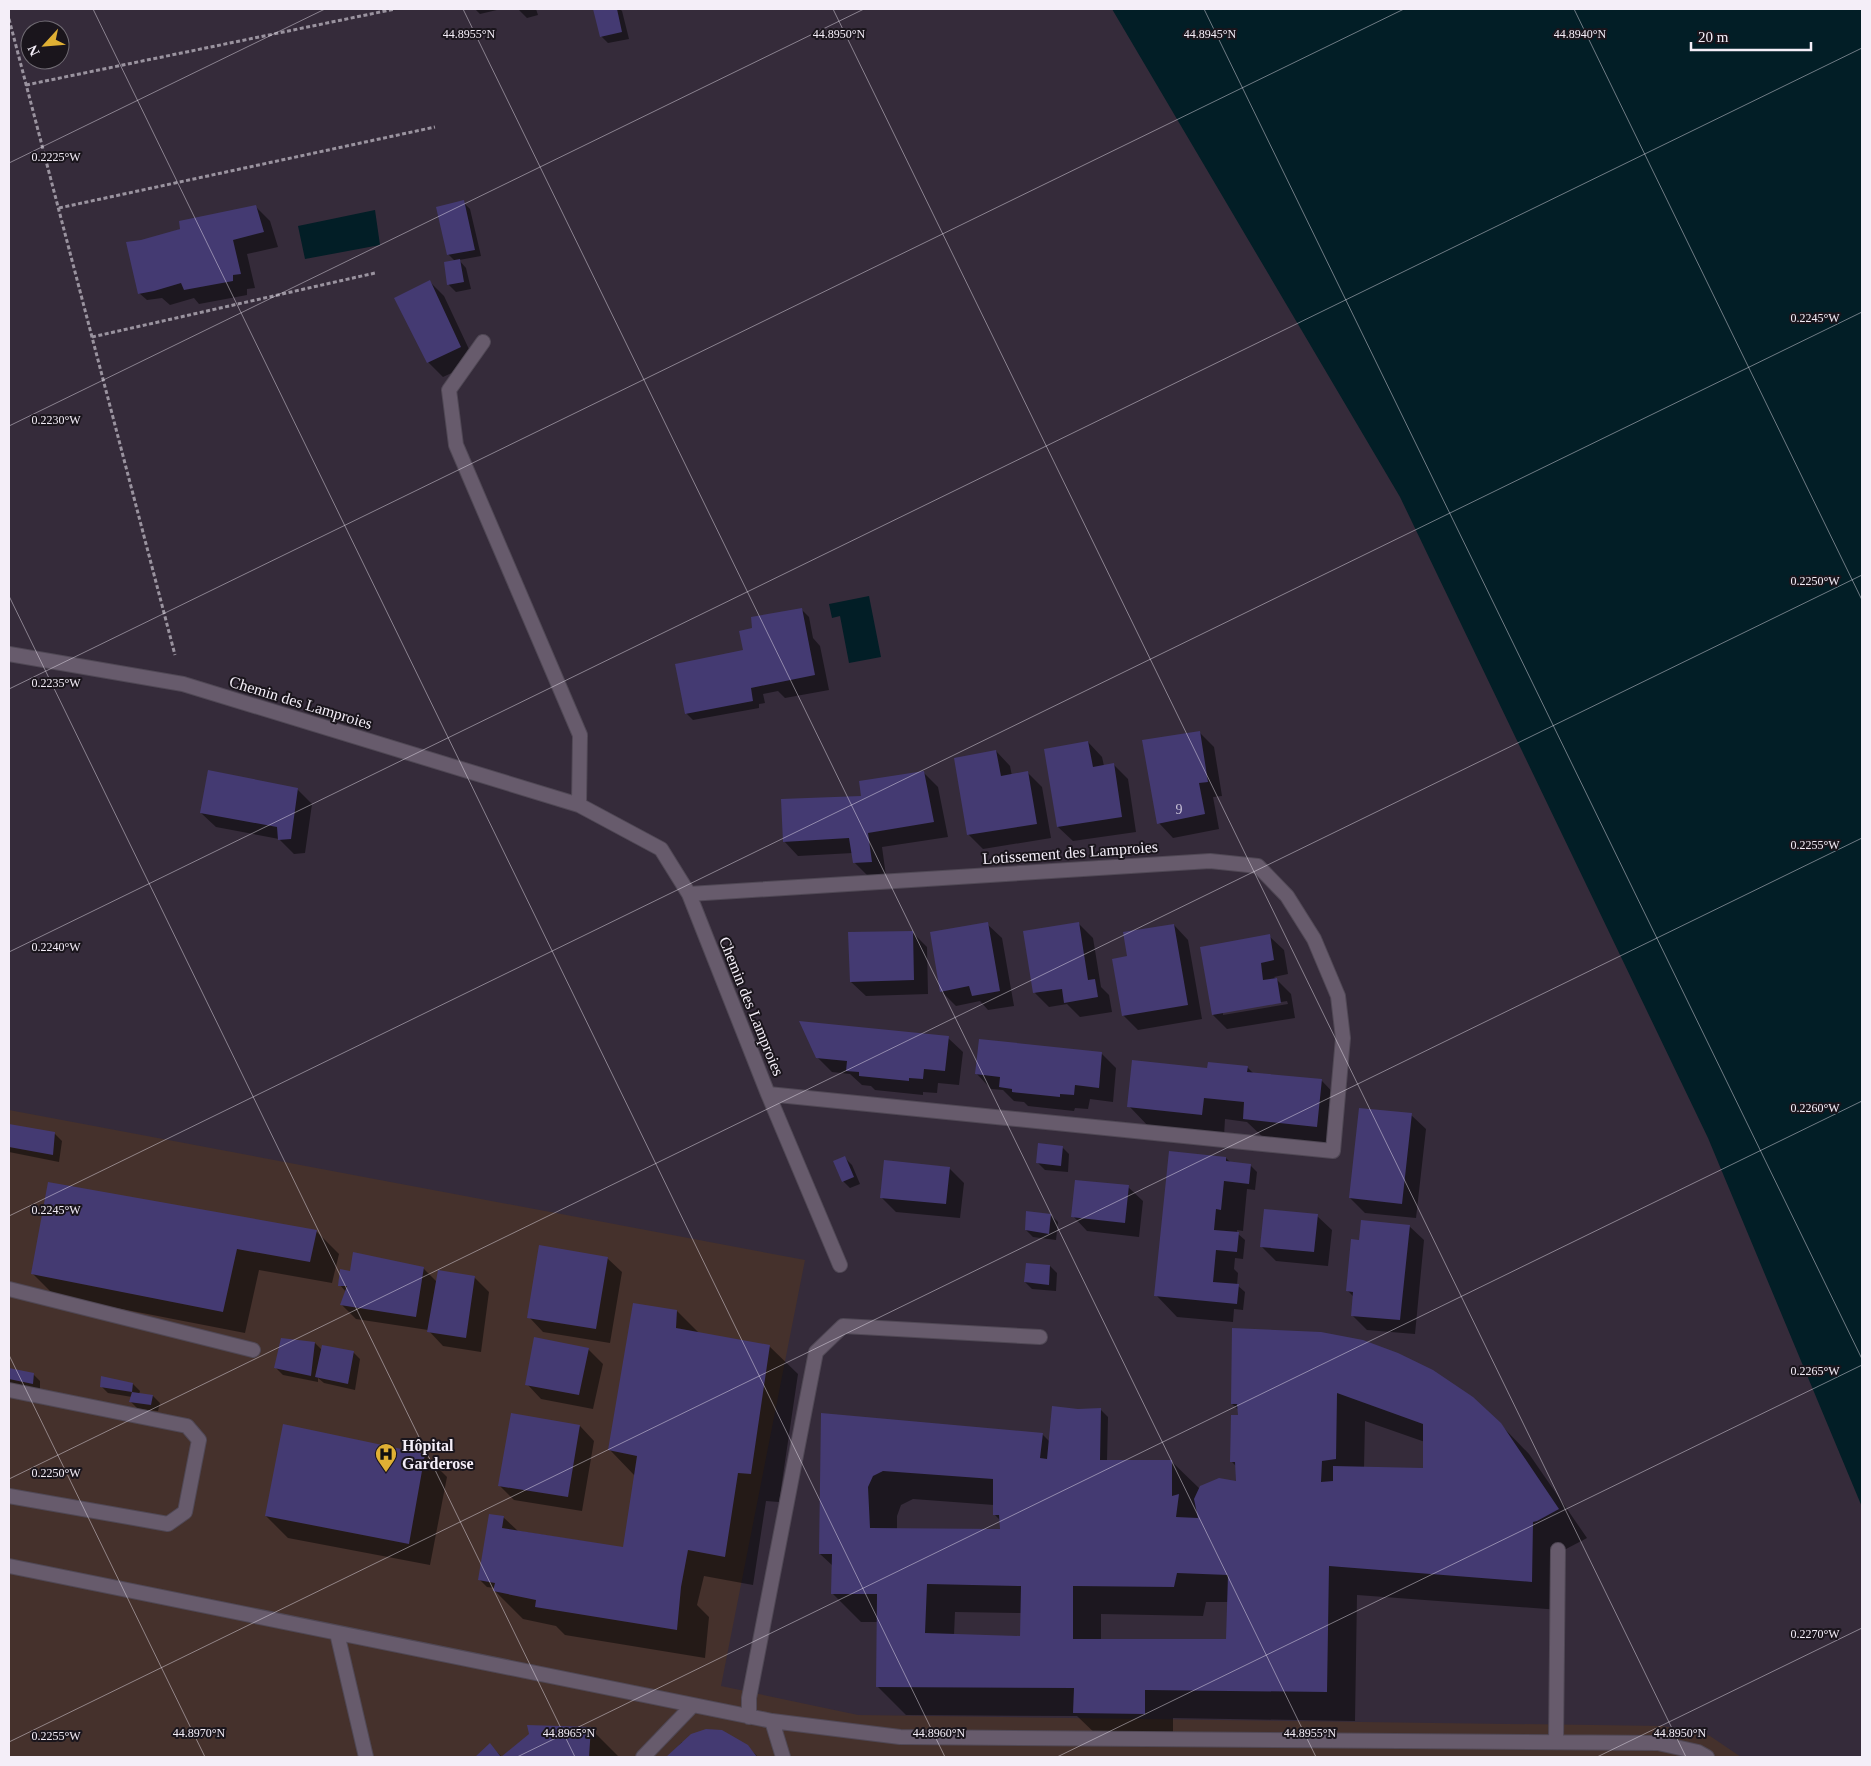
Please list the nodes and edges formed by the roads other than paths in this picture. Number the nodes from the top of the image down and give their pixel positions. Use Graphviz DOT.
graph roads {
  1 [pos="483,342"];
  2 [pos="9,654"];
  3 [pos="579,805"];
  4 [pos="688,894"];
  5 [pos="768,1094"];
  6 [pos="840,1266"];
  7 [pos="9,1289"];
  8 [pos="1040,1337"];
  9 [pos="253,1350"];
  10 [pos="9,1390"];
  11 [pos="9,1496"];
  12 [pos="1558,1550"];
  13 [pos="9,1566"];
  14 [pos="337,1633"];
  15 [pos="692,1705"];
  16 [pos="748,1717"];
  17 [pos="772,1721"];
  18 [pos="1556,1742"];
  19 [pos="366,1757"];
  20 [pos="642,1757"];
  21 [pos="783,1757"];
  22 [pos="1707,1757"];
  1 -- 3 [label="street"];
  2 -- 3 [label="street, Chemin des Lamproies"];
  3 -- 4 [label="street, Chemin des Lamproies"];
  4 -- 5 [label="street, Chemin des Lamproies"];
  4 -- 5 [label="street, Lotissement des Lamproies"];
  5 -- 6 [label="street, Chemin des Lamproies"];
  7 -- 9 [label="street"];
  8 -- 16 [label="street"];
  10 -- 11 [label="street"];
  12 -- 18 [label="street"];
  13 -- 14 [label="street"];
  14 -- 15 [label="street"];
  14 -- 19 [label="street"];
  15 -- 16 [label="street"];
  15 -- 20 [label="street"];
  16 -- 17 [label="street"];
  17 -- 18 [label="street"];
  17 -- 21 [label="street"];
  18 -- 22 [label="street"];
}
